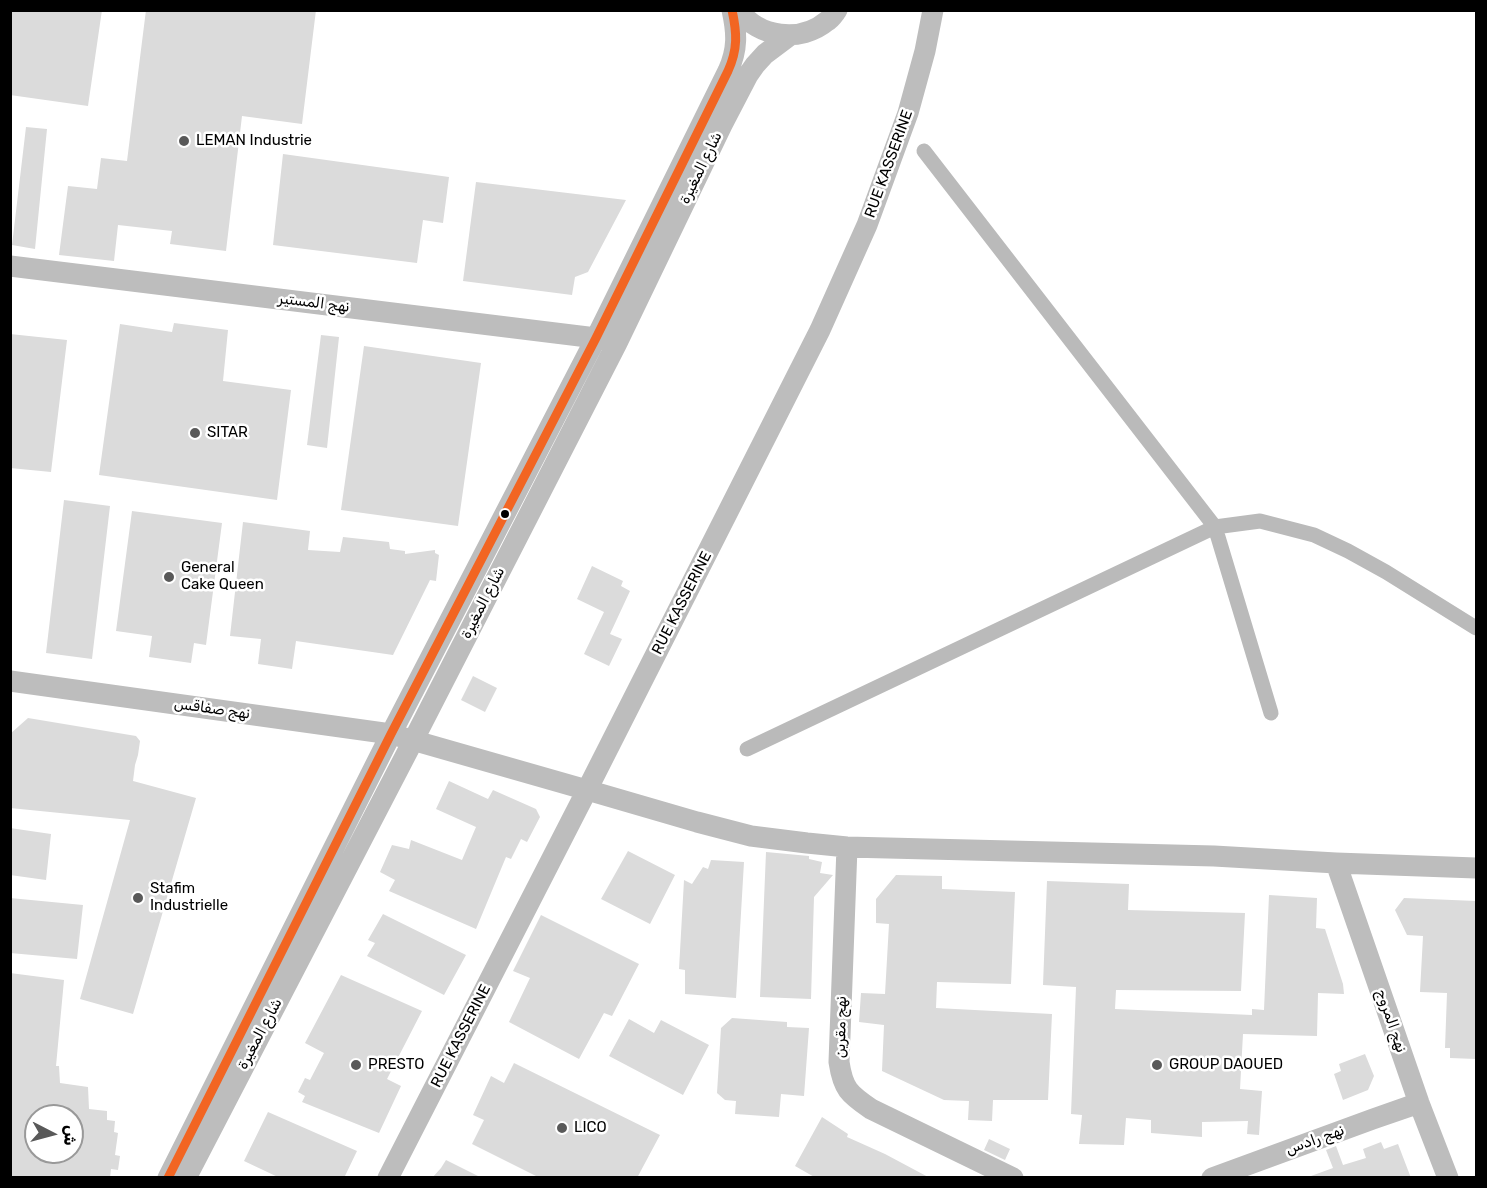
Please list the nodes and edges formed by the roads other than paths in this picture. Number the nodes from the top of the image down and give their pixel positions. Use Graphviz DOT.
graph roads {
  1 [pos="732,10"];
  2 [pos="739,10"];
  3 [pos="837,10"];
  4 [pos="933,10"];
  5 [pos="789,36"];
  6 [pos="10,266"];
  7 [pos="596,338"];
  8 [pos="617,343"];
  9 [pos="10,681"];
  10 [pos="391,734"];
  11 [pos="413,741"];
  12 [pos="587,790"];
  13 [pos="847,847"];
  14 [pos="1336,864"];
  15 [pos="1476,868"];
  16 [pos="1419,1103"];
  17 [pos="168,1178"];
  18 [pos="186,1178"];
  19 [pos="388,1178"];
  20 [pos="1013,1178"];
  21 [pos="1212,1178"];
  22 [pos="1448,1178"];
  1 -- 7 [label="street, شارع المغيرة"];
  2 -- 5 [label="street"];
  3 -- 5 [label="street"];
  4 -- 12 [label="street, RUE KASSERINE"];
  5 -- 8 [label="street, شارع المغيرة"];
  6 -- 7 [label="street, نهج المستير"];
  7 -- 8 [label="street, نهج المستير"];
  7 -- 10 [label="street, شارع المغيرة"];
  8 -- 11 [label="street, شارع المغيرة"];
  9 -- 10 [label="street, نهج صفاقس"];
  10 -- 11 [label="street, نهج صفاقس"];
  10 -- 17 [label="street, شارع المغيرة"];
  11 -- 12 [label="street, نهج صفاقس"];
  11 -- 18 [label="street, شارع المغيرة"];
  12 -- 13 [label="street, نهج صفاقس"];
  12 -- 19 [label="street, RUE KASSERINE"];
  13 -- 14 [label="street, نهج صفاقس"];
  13 -- 20 [label="street, نهج مقرين"];
  14 -- 15 [label="street, نهج صفاقس"];
  14 -- 16 [label="street, نهج المروج"];
  16 -- 21 [label="street, نهج رادس"];
  16 -- 22 [label="street, نهج المروج"];
}
